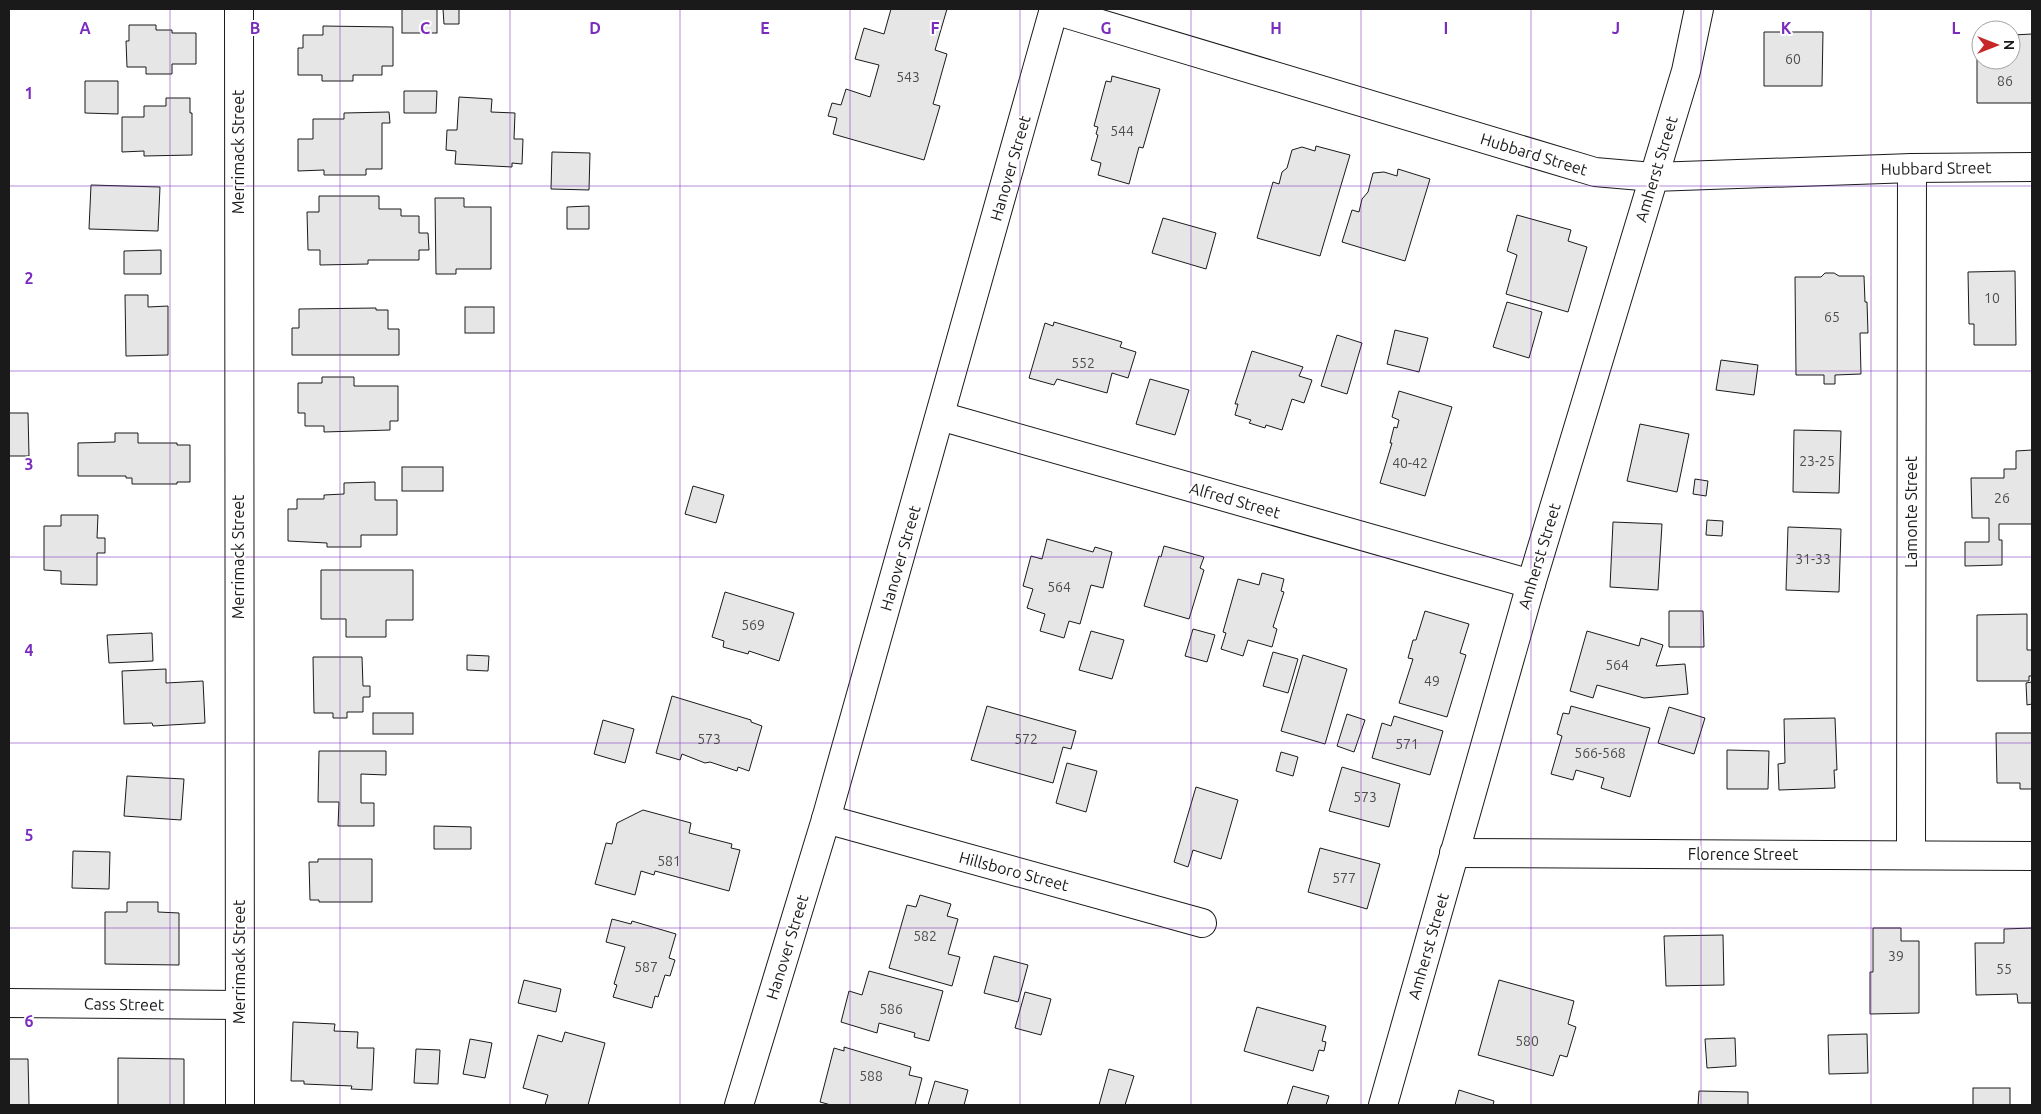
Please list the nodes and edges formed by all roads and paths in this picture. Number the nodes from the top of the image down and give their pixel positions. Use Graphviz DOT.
graph roads {
  1 [pos="238,9"];
  2 [pos="1054,9"];
  3 [pos="1699,9"];
  4 [pos="2032,167"];
  5 [pos="1912,168"];
  6 [pos="1653,177"];
  7 [pos="940,416"];
  8 [pos="1530,584"];
  9 [pos="826,819"];
  10 [pos="1454,853"];
  11 [pos="1911,855"];
  12 [pos="2032,856"];
  13 [pos="1202,923"];
  14 [pos="9,1003"];
  15 [pos="239,1005"];
  16 [pos="240,1105"];
  17 [pos="739,1105"];
  18 [pos="1382,1105"];
  1 -- 15 [label="street, Merrimack Street"];
  2 -- 6 [label="street, Hubbard Street"];
  2 -- 7 [label="street, Hanover Street"];
  3 -- 6 [label="street, Amherst Street"];
  4 -- 5 [label="street, Hubbard Street"];
  5 -- 6 [label="street, Hubbard Street"];
  5 -- 11 [label="street, Lamonte Street"];
  6 -- 8 [label="street, Amherst Street"];
  7 -- 8 [label="street, Alfred Street"];
  7 -- 9 [label="street, Hanover Street"];
  8 -- 10 [label="street, Amherst Street"];
  9 -- 13 [label="street, Hillsboro Street"];
  9 -- 17 [label="street, Hanover Street"];
  10 -- 11 [label="street, Florence Street"];
  10 -- 18 [label="street, Amherst Street"];
  11 -- 12 [label="street, Florence Street"];
  14 -- 15 [label="street, Cass Street"];
  15 -- 16 [label="street, Merrimack Street"];
}
